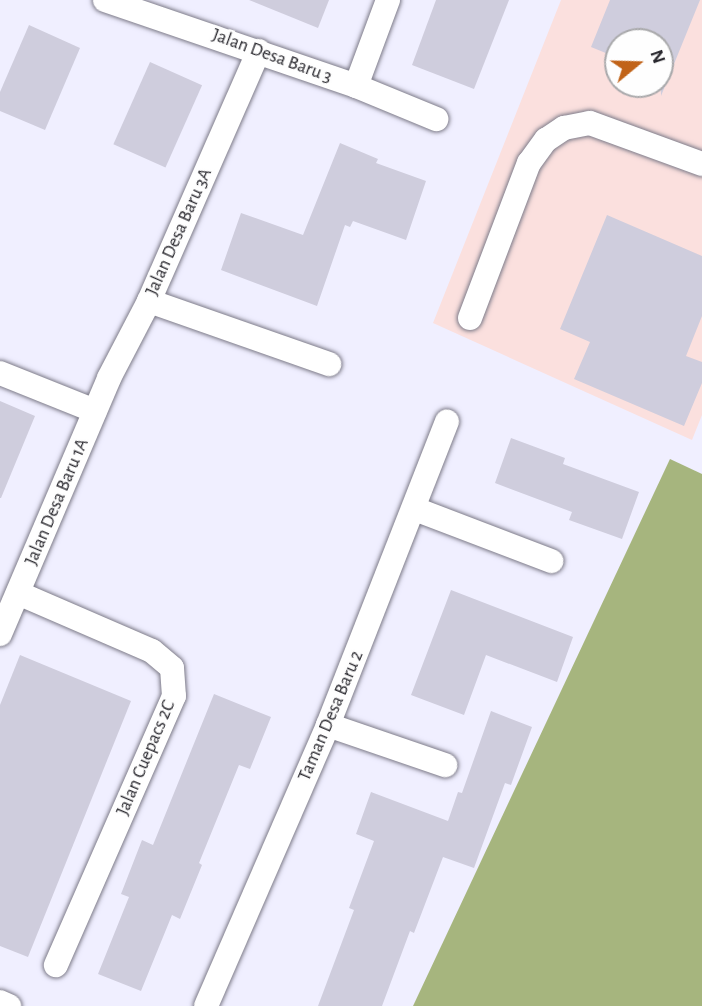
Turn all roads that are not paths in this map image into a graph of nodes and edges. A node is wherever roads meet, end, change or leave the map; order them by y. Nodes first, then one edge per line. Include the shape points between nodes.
1 (105, 0) edge
2 (388, 0) edge
3 (133, 3) edge
4 (259, 51) junction
5 (355, 86) junction
6 (436, 119) dead end
7 (702, 164) edge
8 (149, 301) junction
9 (470, 318) dead end
10 (330, 364) dead end
11 (0, 373) edge
12 (95, 411) junction
13 (447, 422) dead end
14 (415, 509) junction
15 (551, 561) dead end
16 (18, 593) junction
17 (0, 634) edge
18 (328, 725) junction
19 (445, 765) dead end
20 (56, 965) dead end
21 (0, 1002) edge
22 (9, 1006) edge
23 (206, 1006) edge

1 - 3 street, Jalan Desa Baru 3
2 - 5 street
3 - 4 street, Jalan Desa Baru 3
4 - 5 street, Jalan Desa Baru 3
4 - 8 street, Jalan Desa Baru 3A
5 - 6 street, Jalan Desa Baru 3
7 - 9 street via 590,123 564,128 546,140 530,163
8 - 10 street
8 - 12 street, Jalan Desa Baru 3A
11 - 12 street
12 - 16 street, Jalan Desa Baru 1A
13 - 14 street, Taman Desa Baru 2
14 - 15 street
14 - 18 street, Taman Desa Baru 2
16 - 17 street, Jalan Desa Baru 1A
16 - 20 street, Jalan Cuepacs 2C via 152,651 172,668 174,696
18 - 19 street
18 - 23 street, Taman Desa Baru 2
21 - 22 street

